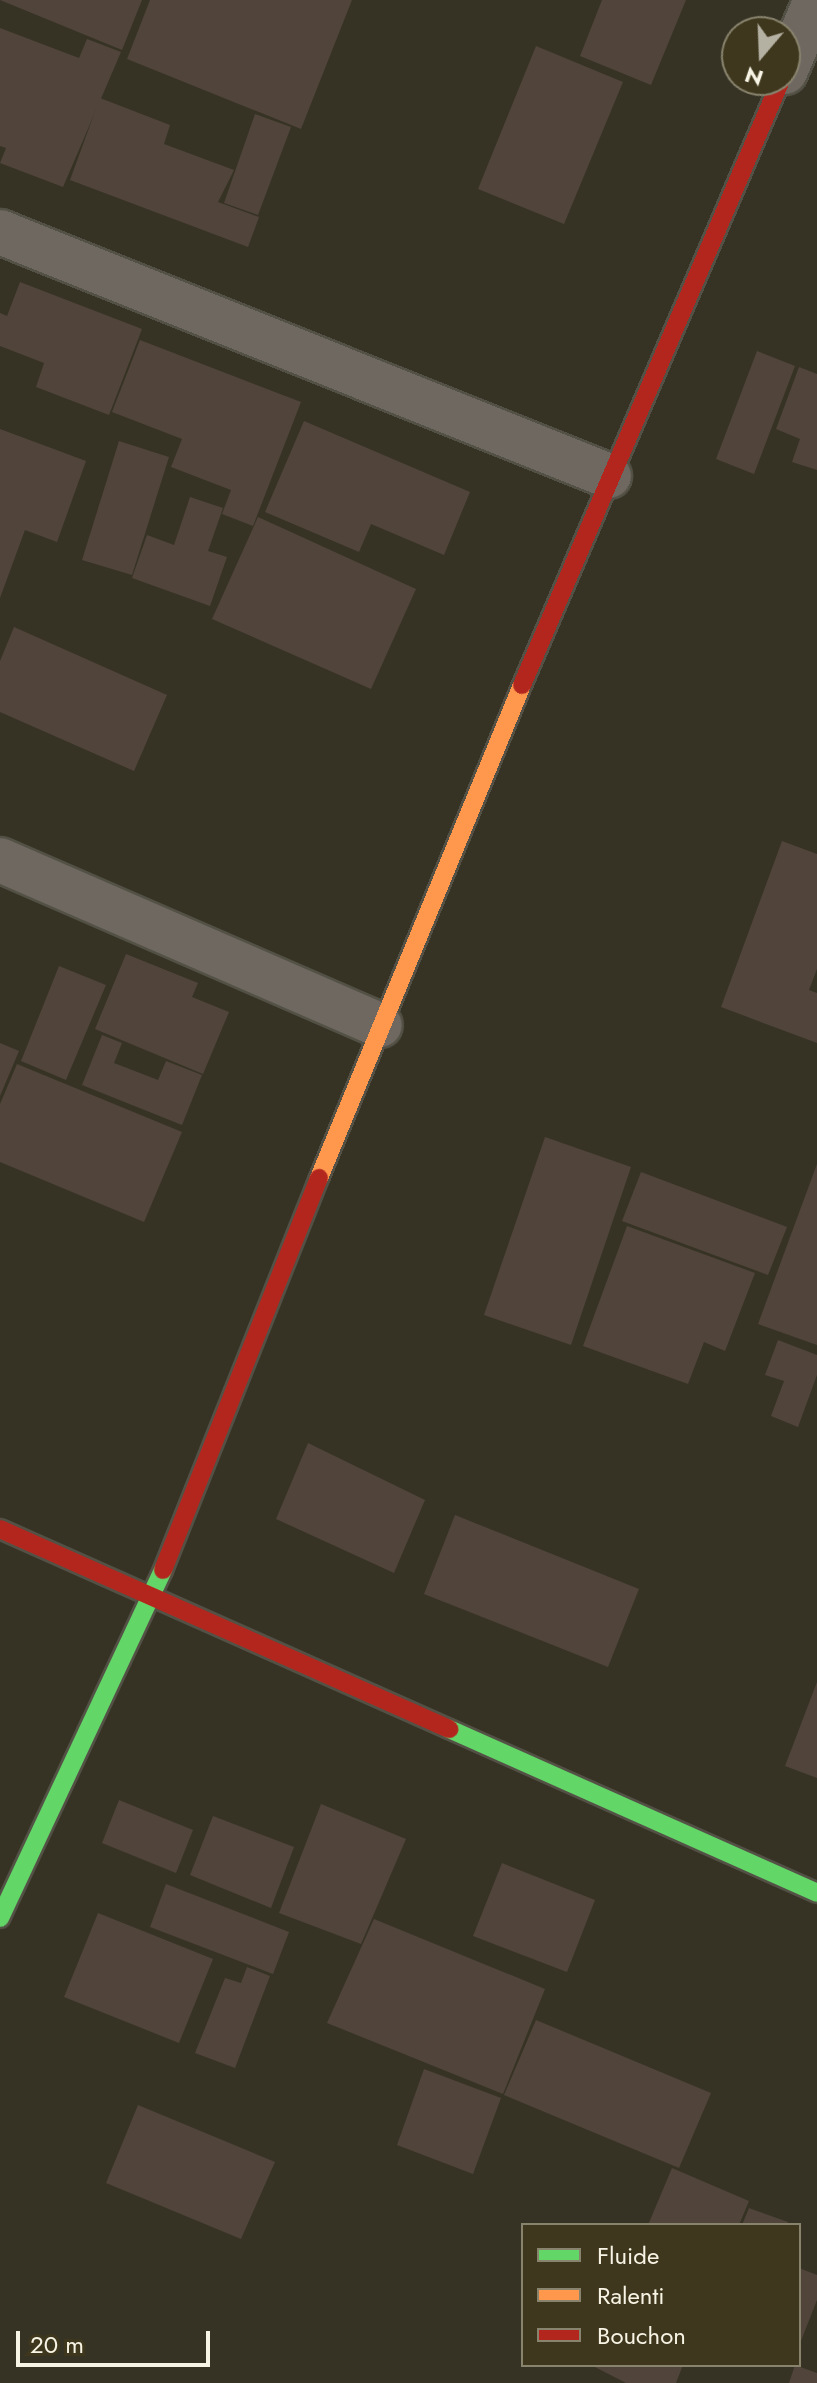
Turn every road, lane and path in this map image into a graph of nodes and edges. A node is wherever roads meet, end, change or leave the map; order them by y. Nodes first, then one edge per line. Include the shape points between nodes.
1 (816, 0) edge
2 (801, 35) edge
3 (774, 96) edge
4 (0, 232) edge
5 (609, 476) junction
6 (0, 860) edge
7 (380, 1025) junction
8 (0, 1529) edge
9 (153, 1596) junction
10 (817, 1893) edge
11 (0, 1918) edge

1 - 2 street
3 - 5 street
4 - 5 street
5 - 7 street
6 - 7 street
7 - 9 street
8 - 9 street
9 - 10 street
9 - 11 street

